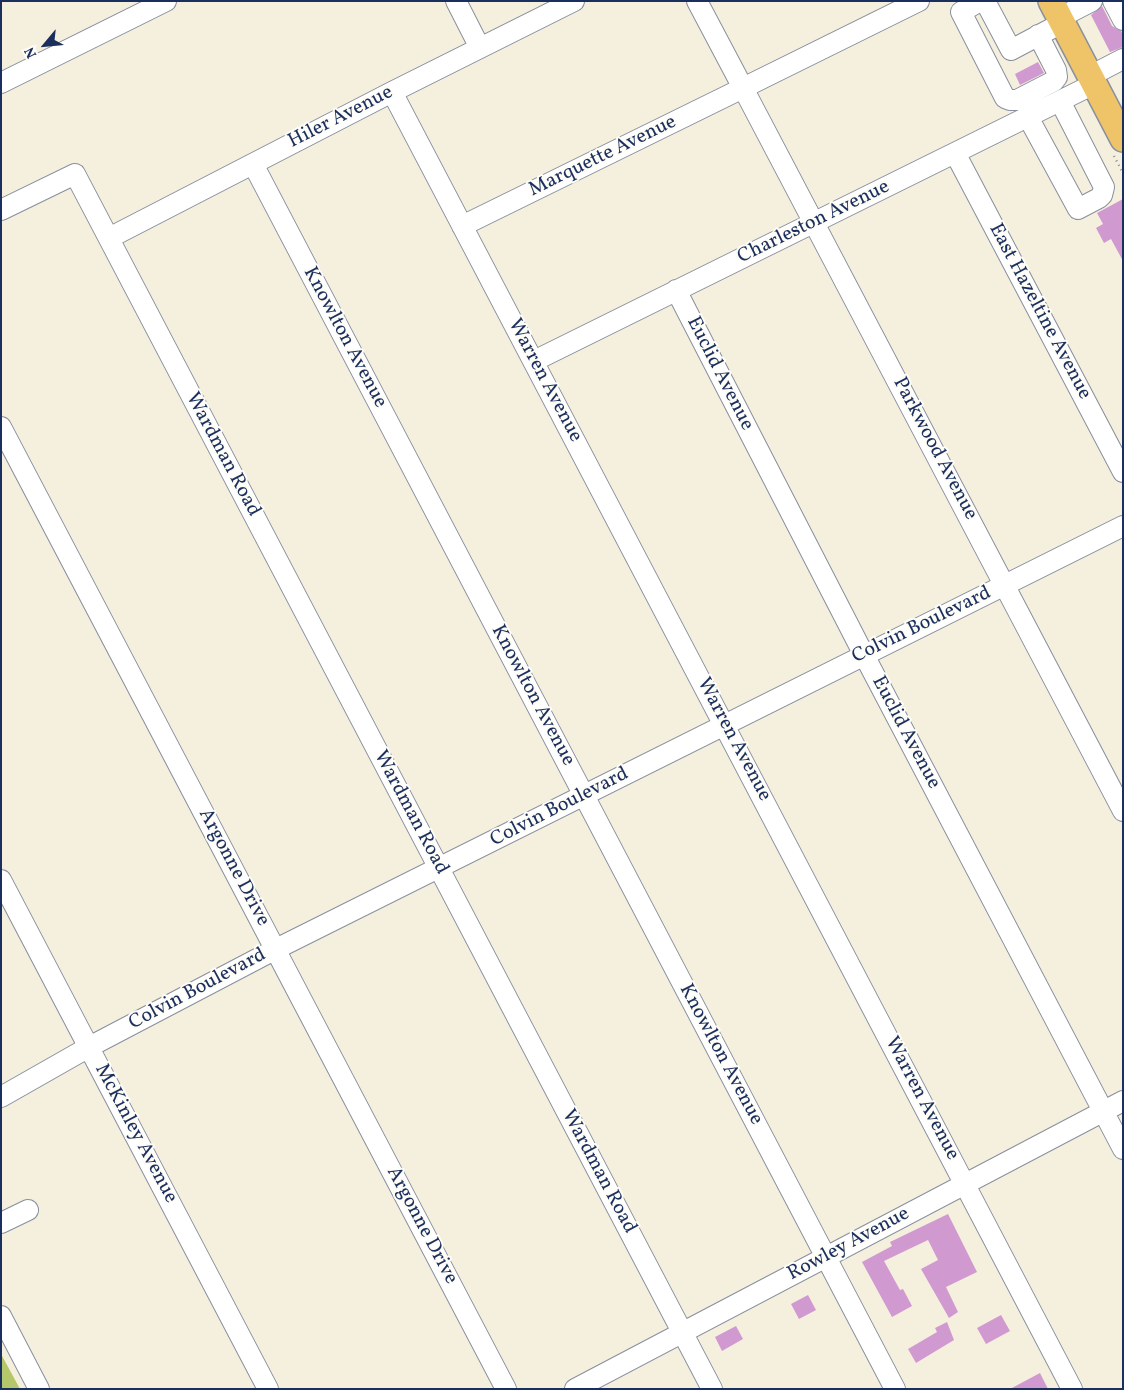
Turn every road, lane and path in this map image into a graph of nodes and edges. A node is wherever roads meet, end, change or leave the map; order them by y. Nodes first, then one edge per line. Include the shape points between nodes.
1 (166, 1) edge
2 (574, 1) edge
3 (697, 1) edge
4 (919, 1) edge
5 (980, 1) edge
6 (985, 1) edge
7 (1092, 1) edge
8 (1113, 1) edge
9 (456, 2) edge
10 (1057, 14) edge
11 (1123, 20) edge
12 (1038, 36) junction
13 (480, 48) junction
14 (1123, 59) edge
15 (1092, 80) junction
16 (1, 83) edge
17 (744, 88) junction
18 (392, 92) junction
19 (1060, 101) junction
20 (1028, 117) junction
21 (1122, 137) edge
22 (955, 153) junction
23 (253, 164) junction
24 (1, 210) edge
25 (815, 222) junction
26 (462, 226) junction
27 (109, 238) junction
28 (676, 290) junction
29 (534, 361) junction
30 (1, 427) edge
31 (1123, 472) edge
32 (1123, 526) edge
33 (1005, 585) junction
34 (864, 655) junction
35 (725, 725) junction
36 (584, 796) junction
37 (1123, 812) edge
38 (439, 868) junction
39 (1, 880) edge
40 (276, 949) junction
41 (89, 1047) junction
42 (1, 1097) edge
43 (1123, 1101) edge
44 (1103, 1111) junction
45 (1123, 1149) edge
46 (965, 1184) junction
47 (28, 1210) dead end
48 (1, 1223) edge
49 (826, 1257) junction
50 (1, 1316) edge
51 (682, 1333) junction
52 (39, 1389) edge
53 (268, 1389) edge
54 (506, 1389) edge
55 (575, 1389) edge
56 (712, 1389) edge
57 (895, 1389) edge
58 (1072, 1389) edge

1 - 16 street
2 - 13 street, Hiler Avenue
3 - 17 street, Parkwood Avenue
4 - 17 street, Marquette Avenue
5 - 12 street via 961,12 1005,98 1017,100 1057,77
6 - 12 street via 1011,50
7 - 10 street
8 - 11 street
9 - 13 street
10 - 12 street
10 - 15 main road
13 - 18 street, Hiler Avenue
14 - 15 street, Charleston Avenue
15 - 19 street, Charleston Avenue
15 - 21 main road
17 - 25 street, Parkwood Avenue
17 - 26 street, Marquette Avenue
18 - 23 street, Hiler Avenue
18 - 26 street, Warren Avenue
19 - 20 street, Charleston Avenue
19 - 20 street via 1104,187 1099,198 1078,209
20 - 22 street, Charleston Avenue
22 - 25 street, Charleston Avenue
22 - 31 street, East Hazeltine Avenue
23 - 27 street, Hiler Avenue
23 - 36 street, Knowlton Avenue
24 - 27 street, Wardman Road via 75,174
25 - 28 street, Charleston Avenue
25 - 33 street, Parkwood Avenue
26 - 29 street, Warren Avenue
27 - 38 street, Wardman Road
28 - 29 street, Charleston Avenue
28 - 34 street, Euclid Avenue
29 - 35 street, Warren Avenue
30 - 40 street, Argonne Drive
32 - 33 street, Colvin Boulevard
33 - 34 street, Colvin Boulevard
33 - 37 street, Parkwood Avenue
34 - 35 street, Colvin Boulevard
34 - 44 street, Euclid Avenue
35 - 36 street, Colvin Boulevard
35 - 46 street, Warren Avenue
36 - 38 street, Colvin Boulevard
36 - 49 street, Knowlton Avenue
38 - 40 street, Colvin Boulevard
38 - 51 street, Wardman Road
39 - 41 street, McKinley Avenue
40 - 41 street, Colvin Boulevard
40 - 54 street, Argonne Drive
41 - 42 street, Colvin Boulevard
41 - 53 street, McKinley Avenue
43 - 44 street, Rowley Avenue
44 - 45 street, Euclid Avenue
44 - 46 street, Rowley Avenue
46 - 49 street, Rowley Avenue
46 - 58 street, Warren Avenue
47 - 48 street
49 - 51 street, Rowley Avenue
49 - 57 street, Knowlton Avenue
50 - 52 street
51 - 55 street, Rowley Avenue
51 - 56 street, Wardman Road

